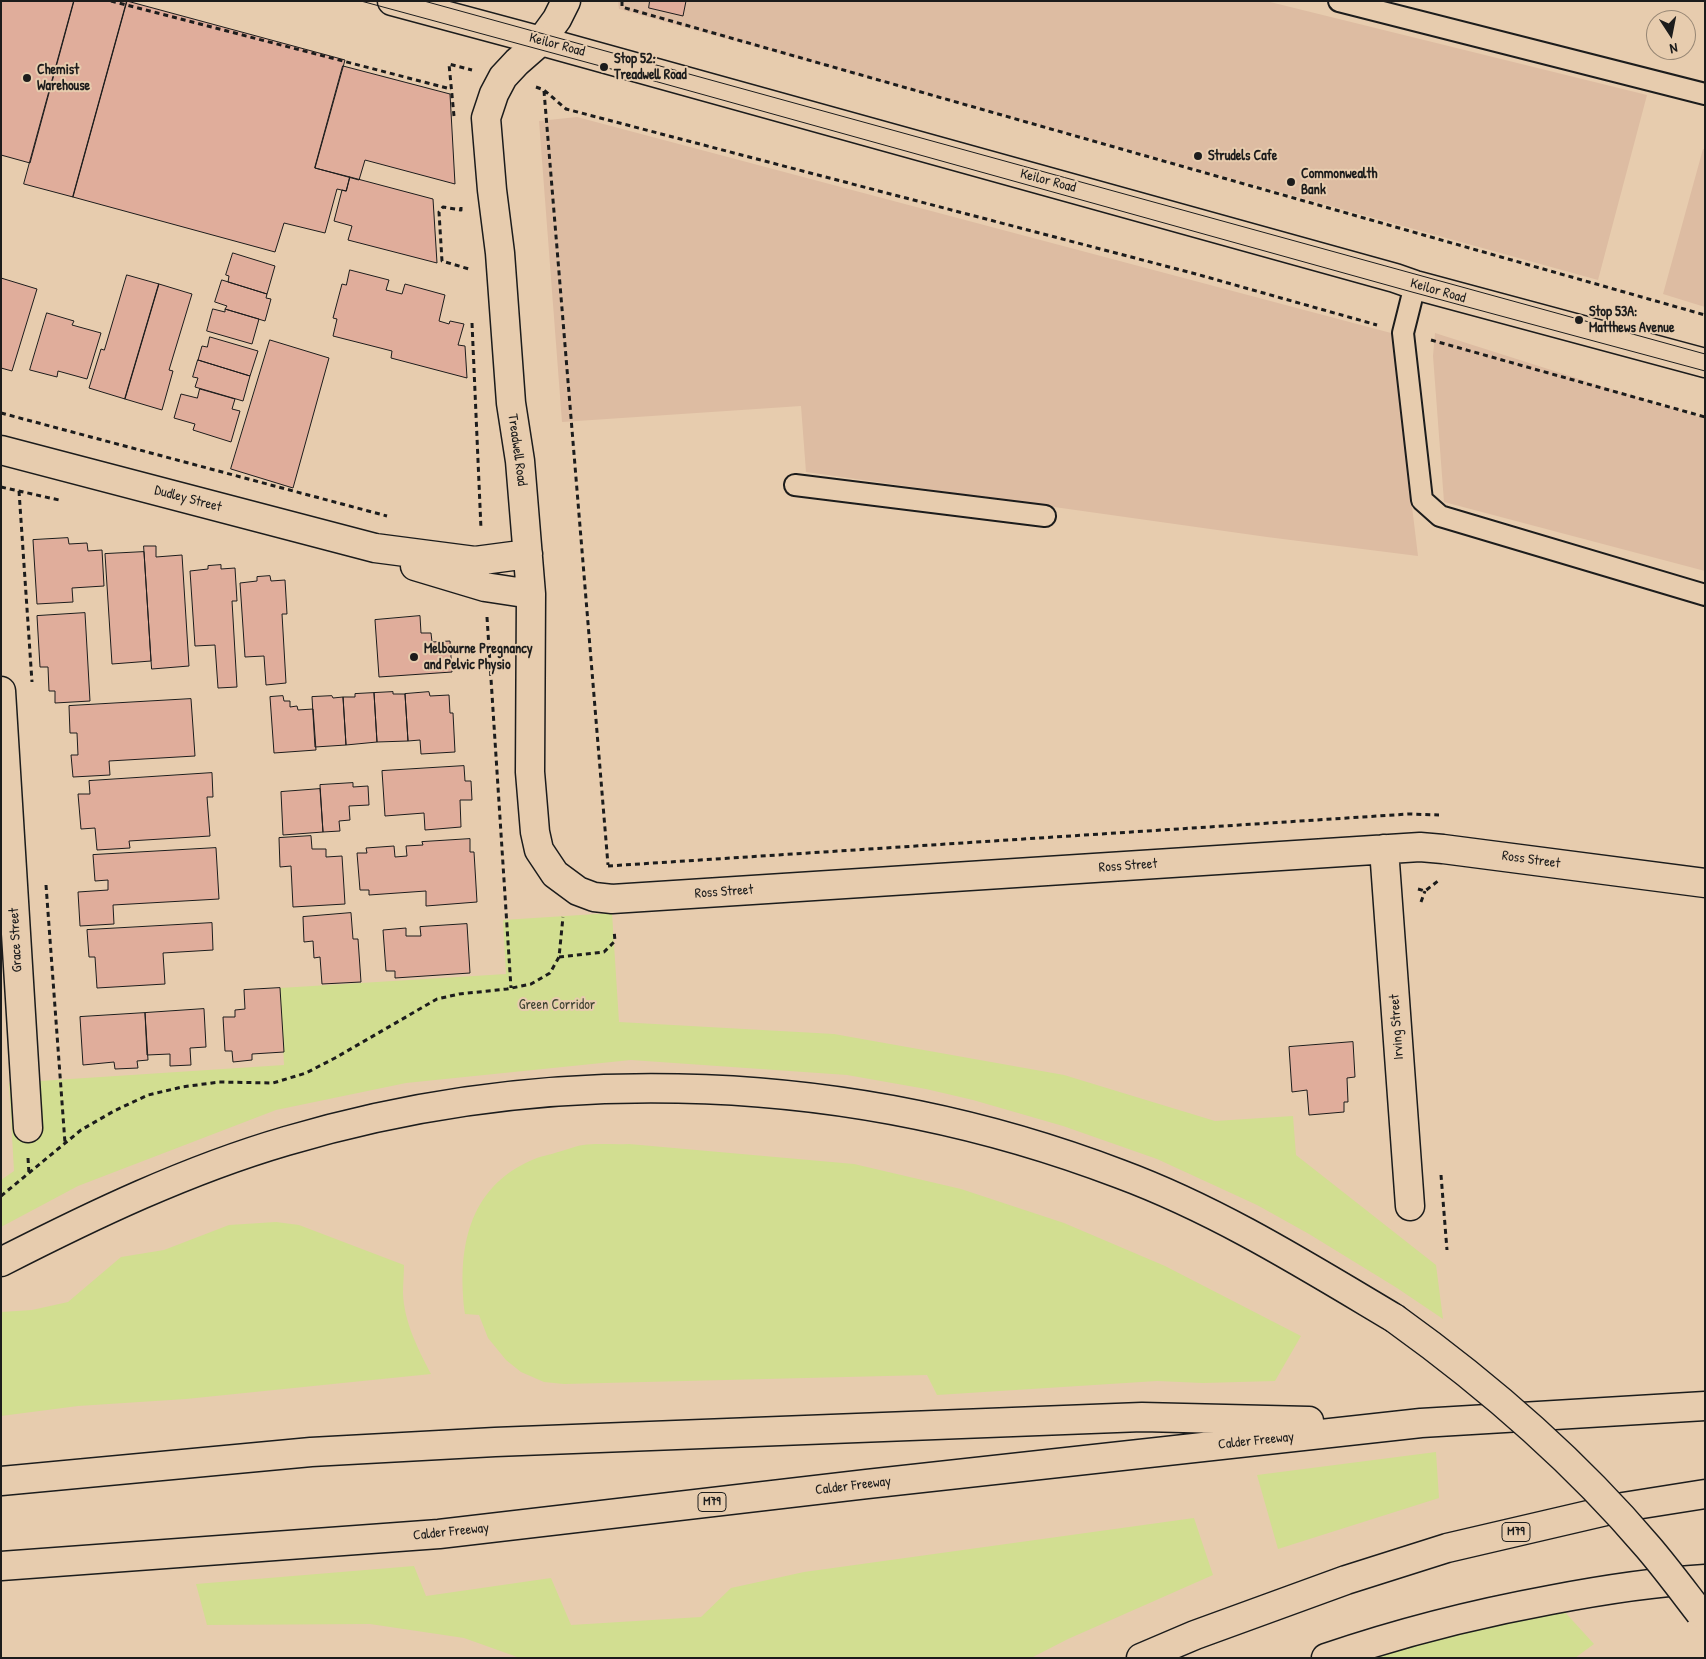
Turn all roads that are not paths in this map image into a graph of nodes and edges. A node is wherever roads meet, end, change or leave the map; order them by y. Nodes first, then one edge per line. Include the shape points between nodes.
1 (392, 1) edge
2 (566, 1) edge
3 (1339, 1) edge
4 (541, 41) junction
5 (1705, 94) edge
6 (1415, 285) junction
7 (1705, 363) edge
8 (1, 450) edge
9 (795, 485) dead end
10 (1045, 516) dead end
11 (375, 548) junction
12 (528, 554) junction
13 (531, 594) junction
14 (1705, 594) edge
15 (1, 691) edge
16 (1384, 849) junction
17 (556, 874) joint
18 (1705, 883) edge
19 (28, 1128) dead end
20 (1410, 1206) dead end
21 (1, 1262) edge
22 (1705, 1406) edge
23 (1421, 1423) junction
24 (1, 1481) edge
25 (1705, 1494) edge
26 (1, 1566) edge
27 (1705, 1579) edge
28 (1702, 1616) edge
29 (1141, 1658) edge
30 (1326, 1658) edge

1 - 4 main road, Keilor Road
2 - 4 main road, Treadwell Road
3 - 5 lane
4 - 6 main road, Keilor Road
4 - 12 main road, Treadwell Road via 503,77 486,118
6 - 7 main road, Keilor Road
6 - 14 lane via 1403,333 1422,500 1440,516
8 - 11 main road, Dudley Street
9 - 10 lane
11 - 12 main road, Dudley Street via 475,561
11 - 13 main road, Dudley Street via 401,561 485,587
12 - 13 main road, Treadwell Road
13 - 17 main road, Treadwell Road via 530,772 535,832 539,850
15 - 19 main road, Grace Street
16 - 17 main road, Ross Street via 612,899 594,897 578,890
16 - 18 main road, Ross Street via 1442,848
16 - 20 main road, Irving Street
21 - 28 main road, bridge via 171,1181 231,1158 347,1124 471,1101 597,1089 716,1089 830,1099 945,1121 1013,1138 1120,1174 1216,1216 1394,1318 1466,1372 1547,1442 1648,1546
22 - 23 main road, Calder Freeway / M79
23 - 24 main road via 1142,1417 495,1442 311,1452
23 - 26 main road, Calder Freeway / M79 via 439,1534
25 - 29 main road, M79 via 1623,1507 1447,1548 1195,1634
27 - 30 main road via 1660,1581 1494,1610

